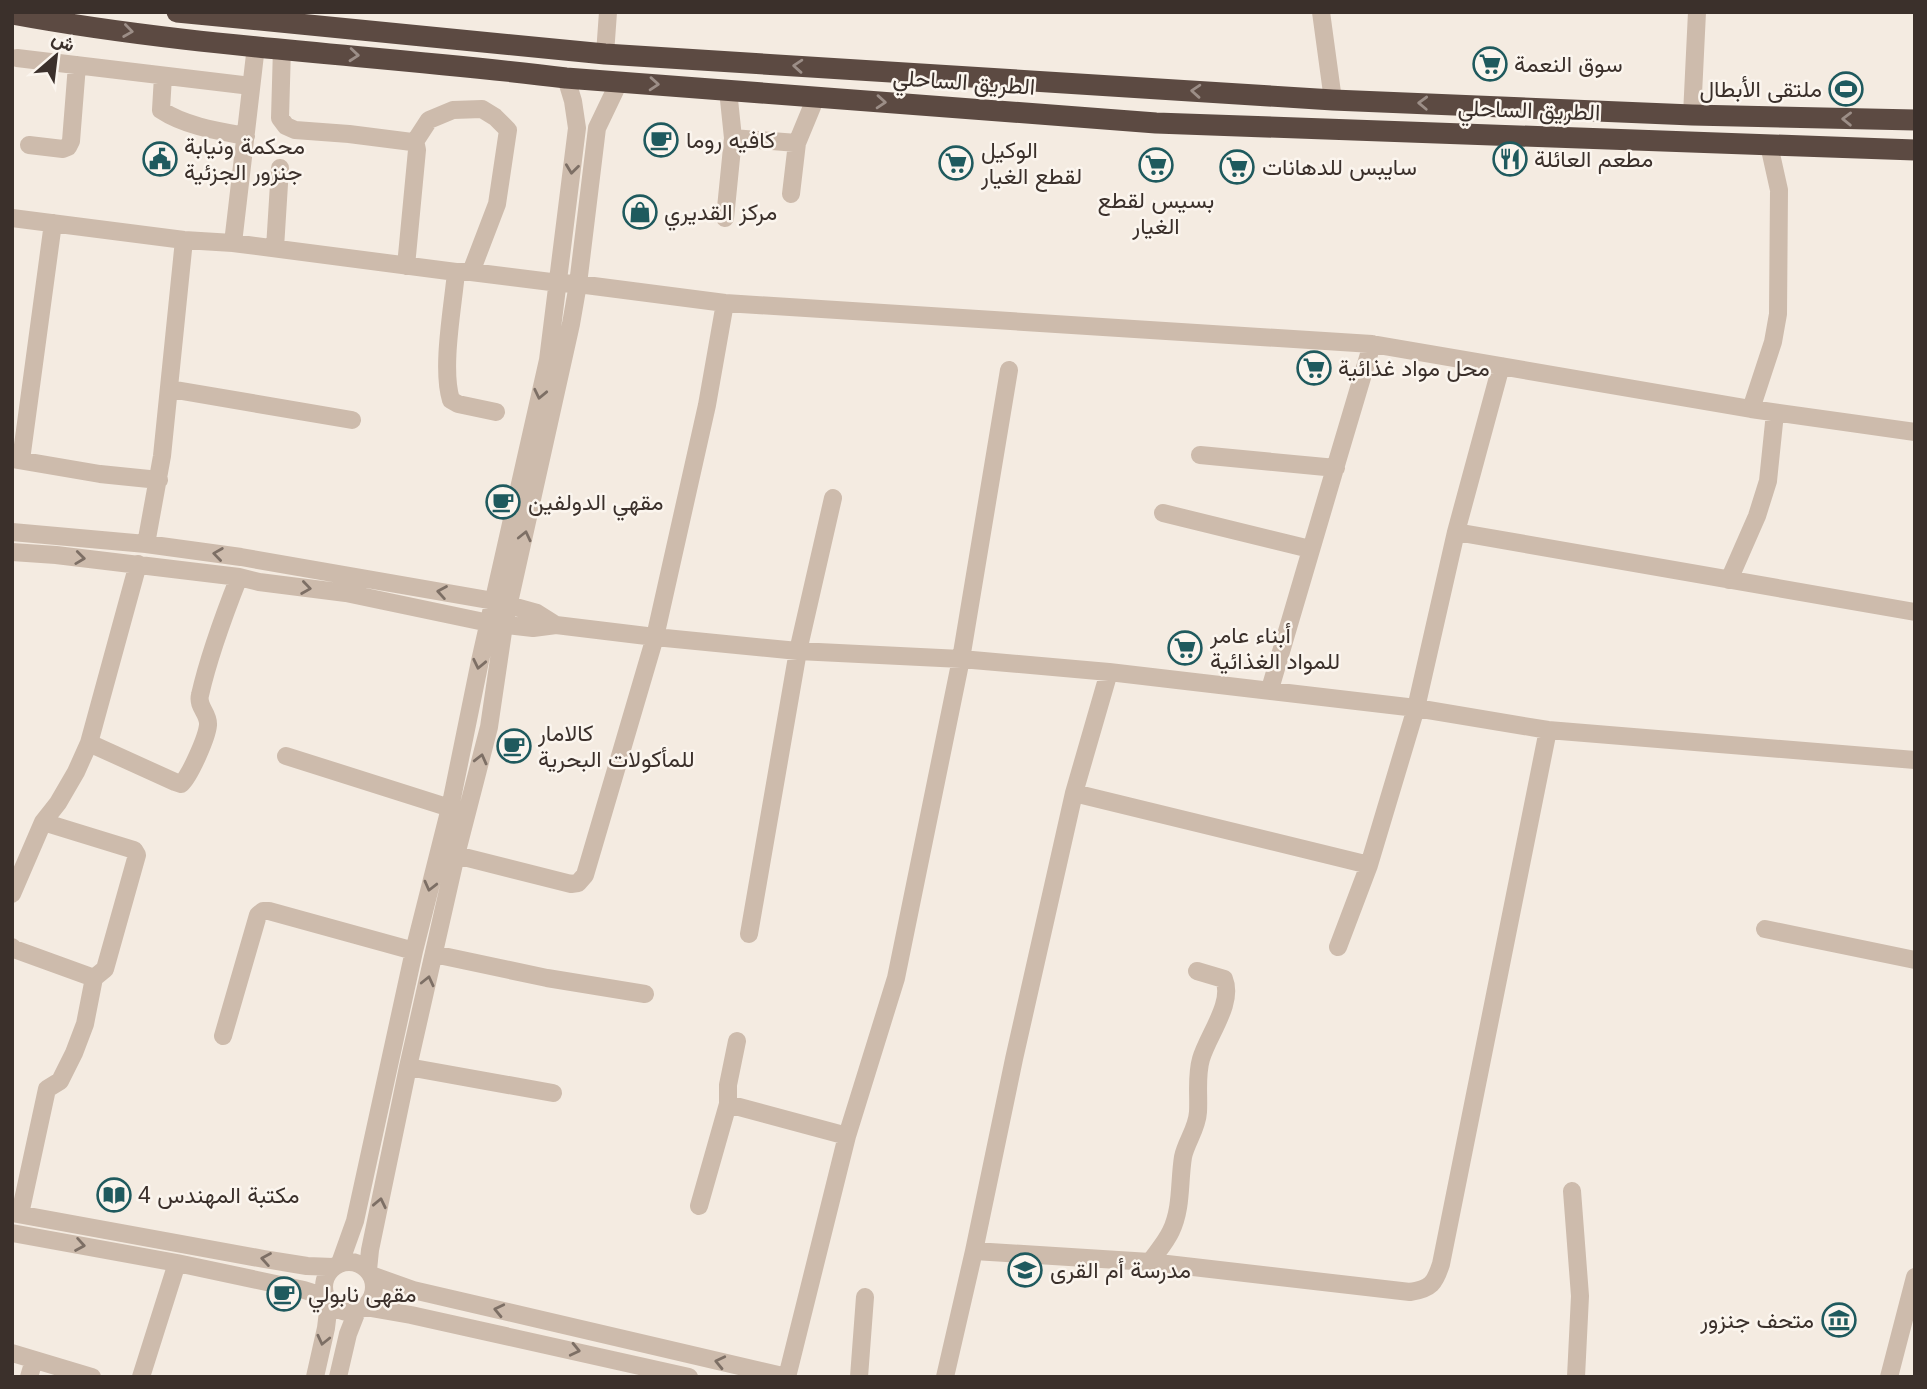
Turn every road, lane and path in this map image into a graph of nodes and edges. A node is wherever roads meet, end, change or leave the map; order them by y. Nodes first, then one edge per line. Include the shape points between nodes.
1 (177, 12) edge
2 (608, 12) edge
3 (1321, 12) edge
4 (1697, 12) edge
5 (12, 14) edge
6 (256, 46) junction
7 (282, 48) junction
8 (605, 54) junction
9 (18, 58) dead end
10 (77, 65) junction
11 (163, 76) junction
12 (566, 78) junction
13 (619, 82) junction
14 (251, 86) junction
15 (728, 90) junction
16 (816, 97) junction
17 (1333, 100) junction
18 (1692, 115) junction
19 (1915, 120) edge
20 (577, 128) junction
21 (597, 128) junction
22 (246, 135) junction
23 (733, 138) junction
24 (797, 142) junction
25 (414, 143) junction
26 (29, 145) dead end
27 (1769, 145) junction
28 (1915, 150) edge
29 (281, 169) dead end
30 (792, 194) dead end
31 (12, 218) edge
32 (725, 218) dead end
33 (53, 223) junction
34 (184, 240) junction
35 (233, 243) junction
36 (275, 248) junction
37 (406, 266) junction
38 (463, 272) junction
39 (559, 283) junction
40 (578, 284) junction
41 (725, 303) junction
42 (1372, 344) junction
43 (1501, 366) junction
44 (1009, 370) dead end
45 (170, 389) junction
46 (1751, 409) junction
47 (496, 412) dead end
48 (1775, 412) junction
49 (352, 420) dead end
50 (1915, 432) edge
51 (1200, 454) dead end
52 (17, 460) edge
53 (1336, 468) junction
54 (159, 481) junction
55 (833, 498) dead end
56 (1163, 513) dead end
57 (12, 532) edge
58 (1456, 532) junction
59 (146, 544) junction
60 (1310, 549) junction
61 (12, 552) edge
62 (138, 565) junction
63 (239, 577) junction
64 (1729, 580) junction
65 (502, 603) junction
66 (1915, 612) edge
67 (496, 624) junction
68 (556, 625) junction
69 (655, 637) junction
70 (798, 651) junction
71 (961, 659) junction
72 (1109, 672) junction
73 (1270, 689) junction
74 (1416, 708) junction
75 (1548, 730) junction
76 (89, 743) junction
77 (286, 756) dead end
78 (1915, 760) edge
79 (1073, 793) junction
80 (450, 808) junction
81 (43, 822) junction
82 (456, 855) junction
83 (1369, 865) junction
84 (12, 894) edge
85 (1765, 929) dead end
86 (749, 934) dead end
87 (12, 947) edge
88 (1338, 947) dead end
89 (414, 951) junction
90 (434, 954) junction
91 (1915, 960) edge
92 (1197, 971) dead end
93 (94, 978) junction
94 (645, 995) dead end
95 (223, 1036) dead end
96 (737, 1041) dead end
97 (408, 1067) junction
98 (554, 1093) dead end
99 (728, 1104) junction
100 (847, 1136) junction
101 (1572, 1191) dead end
102 (699, 1206) dead end
103 (16, 1213) edge
104 (12, 1233) edge
105 (974, 1251) junction
106 (1150, 1262) junction
107 (177, 1263) junction
108 (337, 1265) junction
109 (369, 1272) junction
110 (1915, 1277) edge
111 (866, 1297) dead end
112 (328, 1300) junction
113 (361, 1309) junction
114 (12, 1353) edge
115 (32, 1368) edge
116 (92, 1377) edge
117 (141, 1377) edge
118 (315, 1377) edge
119 (338, 1377) edge
120 (689, 1377) edge
121 (787, 1377) edge
122 (859, 1377) edge
123 (945, 1377) edge
124 (1576, 1377) edge
125 (1888, 1377) edge

1 - 8 highway, الطريق الساحلي
2 - 8 street
3 - 17 street
4 - 18 street
5 -> 6 highway, الطريق الساحلي
6 - 7 highway, الطريق الساحلي
6 - 14 street
7 -> 12 highway, الطريق الساحلي
7 - 25 street via 280,118 286,126
17 -> 8 highway, الطريق الساحلي
9 - 10 street
10 - 11 street
10 - 26 street via 68,146
11 - 14 street
11 - 22 street via 161,110 200,126
12 - 13 highway, الطريق الساحلي
12 - 20 street
13 -> 15 highway, الطريق الساحلي
13 - 21 street
14 - 22 street
15 - 16 highway, الطريق الساحلي
15 - 23 street
16 - 24 street
16 -> 27 highway, الطريق الساحلي via 1156,123
18 -> 17 highway, الطريق الساحلي
19 -> 18 highway, الطريق الساحلي
20 - 21 street
20 -> 39 street
21 - 40 street
22 - 35 street
23 - 24 street
23 - 32 street
24 - 30 street
25 - 37 street
25 - 38 street via 429,120 453,110 482,109 508,130 497,204
27 - 28 highway, الطريق الساحلي
27 - 46 street via 1779,190 1778,314
29 - 36 street
31 - 33 street
33 - 34 street
33 - 52 street
34 - 35 street
34 - 45 street
35 - 36 street
36 - 37 street
37 - 38 street
38 - 39 street
38 - 47 street via 447,362 448,391 458,404
39 - 40 street
39 -> 65 street
40 - 41 street
65 -> 40 street via 560,376
41 - 42 street
41 - 69 street
42 - 43 street
42 - 53 street
43 - 46 street
43 - 58 street
44 - 71 street
45 - 49 street
45 - 54 street
46 - 48 street
48 - 50 street
48 - 64 street via 1768,481
51 - 53 street
52 - 54 street
53 - 60 street
54 - 59 street
55 - 70 street
56 - 60 street
57 - 59 street
58 - 64 street
58 - 74 street
65 -> 59 street
60 - 73 street
61 -> 62 street
62 - 63 street
62 - 76 street
63 -> 67 street via 346,593
63 - 76 street via 200,693 199,705 208,724 186,779 181,784 175,782
64 - 66 street
65 - 67 street
65 - 68 street via 537,613
67 - 68 street
67 -> 80 street
82 -> 67 street via 489,727
68 - 69 street
69 - 70 street
69 - 82 street via 585,875 578,883
70 - 71 street
70 - 86 street
71 - 72 street
71 - 100 street via 896,978
72 - 73 street
72 - 79 street
73 - 74 street
74 - 75 street
74 - 83 street
75 - 78 street
75 - 106 street via 1434,1282 1424,1290 1410,1292
76 - 81 street
77 - 80 street
79 - 83 street
79 - 105 street
80 -> 89 street
81 - 84 street
81 - 93 street via 134,850 137,855 105,969
82 - 90 street
83 - 88 street
85 - 91 street
87 - 93 street
89 - 95 street via 263,911 258,915
89 - 108 street via 355,1220
90 - 94 street
97 -> 90 street
92 - 106 street via 1224,979 1228,988 1201,1059 1198,1114 1183,1155 1174,1224
93 - 103 street via 74,1053 60,1081 47,1089
96 - 99 street
97 - 98 street
109 -> 97 street
99 - 100 street
99 - 102 street
100 - 121 street
101 - 124 street via 1580,1296
108 -> 103 street via 307,1266
104 -> 107 street
105 - 106 street
105 - 123 street
107 - 112 street via 304,1290
107 - 117 street
108 - 109 street via 355,1262
108 - 112 street via 325,1279
109 - 113 street via 374,1290
121 -> 109 street via 413,1290
110 - 125 street
111 - 122 street
112 - 113 street via 344,1312
112 -> 118 street
113 - 119 street via 348,1334
113 -> 120 street via 411,1314
114 - 115 street
115 - 116 street

